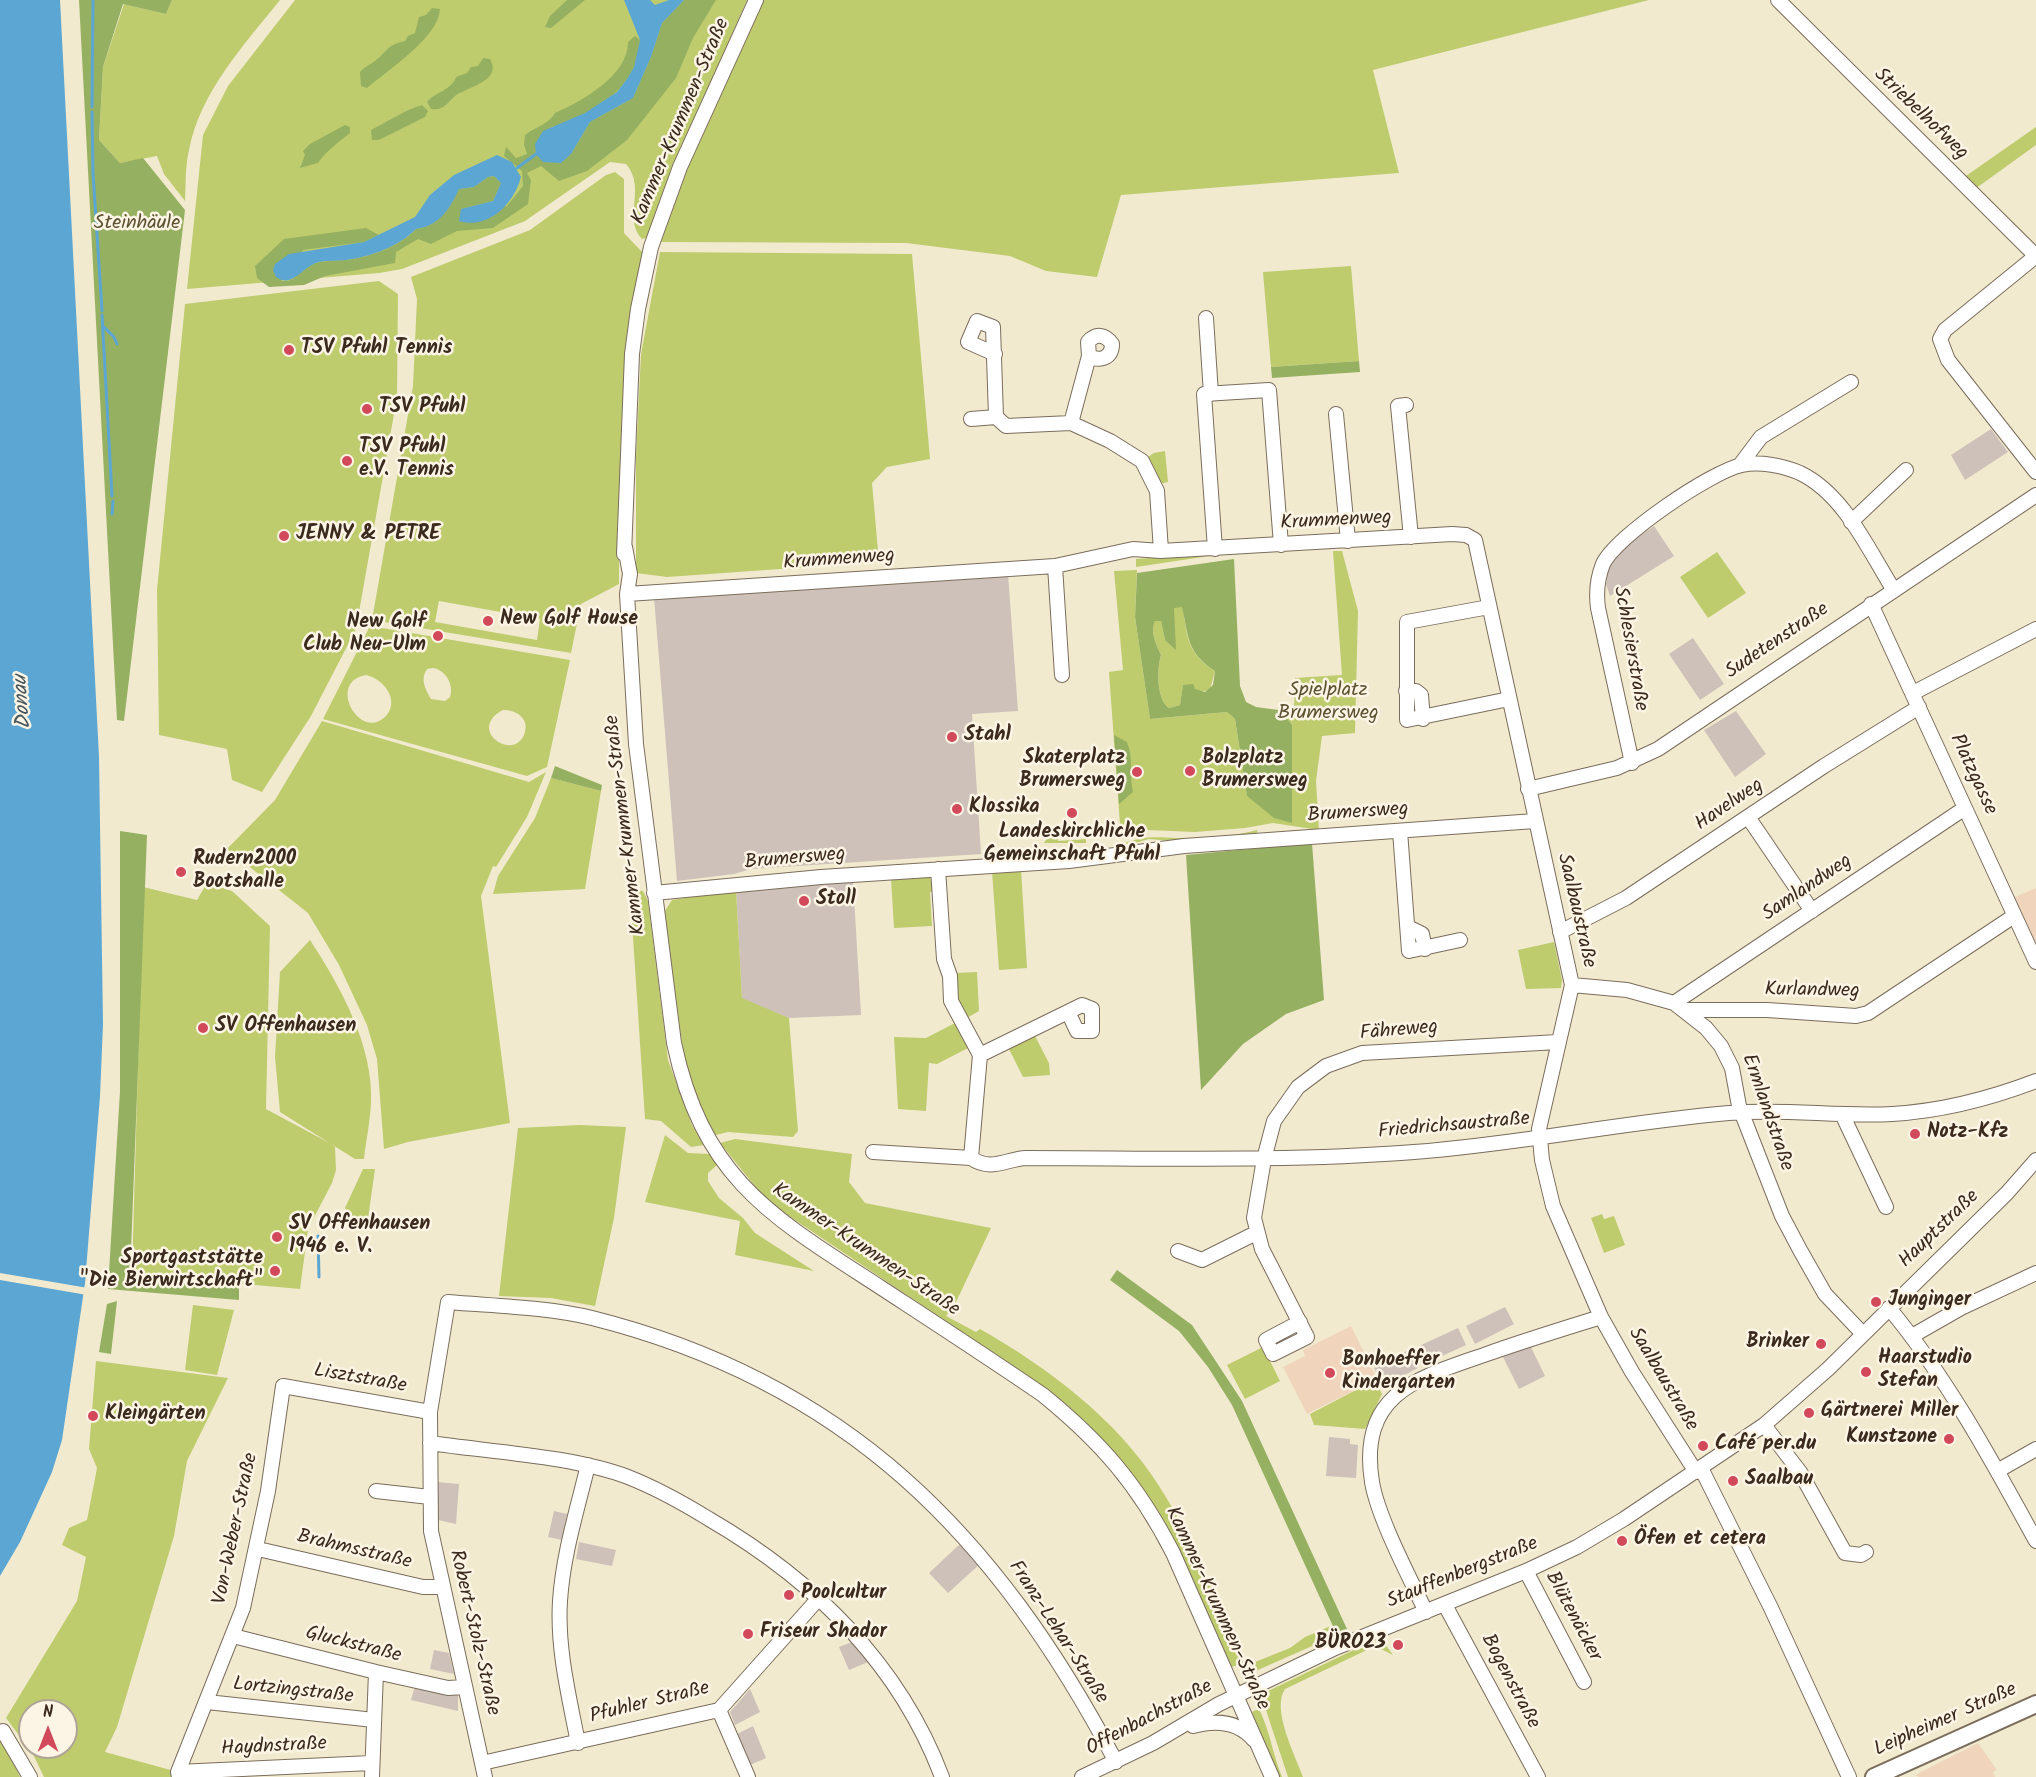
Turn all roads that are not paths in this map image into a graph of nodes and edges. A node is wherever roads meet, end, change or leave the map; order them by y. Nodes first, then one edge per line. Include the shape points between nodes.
1 (756, 0) edge
2 (1778, 0) edge
3 (2036, 256) edge
4 (1206, 318) dead end
5 (995, 354) dead end
6 (1089, 356) dead end
7 (1851, 382) dead end
8 (1211, 394) junction
9 (1406, 405) dead end
10 (1336, 414) dead end
11 (996, 417) junction
12 (971, 419) dead end
13 (1071, 423) junction
14 (1756, 448) junction
15 (1768, 464) junction
16 (1740, 465) junction
17 (1906, 470) dead end
18 (2036, 471) edge
19 (2036, 495) edge
20 (1851, 522) junction
21 (1411, 537) junction
22 (1475, 540) joint
23 (1347, 541) junction
24 (1281, 545) junction
25 (1215, 549) junction
26 (1161, 551) junction
27 (1054, 566) junction
28 (1893, 589) junction
29 (627, 594) junction
30 (1871, 604) junction
31 (1489, 607) junction
32 (2036, 629) edge
33 (1062, 675) dead end
34 (1913, 693) junction
35 (1509, 699) junction
36 (1919, 708) junction
37 (1632, 763) junction
38 (1528, 789) junction
39 (1965, 808) junction
40 (1748, 817) junction
41 (1535, 822) junction
42 (1400, 831) junction
43 (938, 869) junction
44 (654, 893) junction
45 (1812, 911) junction
46 (2014, 916) junction
47 (1560, 932) junction
48 (1460, 940) dead end
49 (2036, 962) edge
50 (1572, 985) junction
51 (1680, 1006) junction
52 (1068, 1012) dead end
53 (1558, 1042) junction
54 (980, 1054) junction
55 (2036, 1081) edge
56 (1742, 1112) junction
57 (1842, 1114) junction
58 (1539, 1139) junction
59 (873, 1152) dead end
60 (971, 1158) junction
61 (1264, 1159) junction
62 (2036, 1160) edge
63 (1886, 1207) dead end
64 (1256, 1233) junction
65 (1178, 1251) dead end
66 (2036, 1274) edge
67 (448, 1302) joint
68 (1889, 1308) junction
69 (1601, 1317) junction
70 (1300, 1322) dead end
71 (1863, 1334) junction
72 (1912, 1336) junction
73 (283, 1386) joint
74 (430, 1412) junction
75 (1764, 1425) junction
76 (430, 1443) junction
77 (2036, 1449) edge
78 (588, 1465) junction
79 (1698, 1470) junction
80 (1999, 1470) junction
81 (376, 1491) dead end
82 (430, 1497) junction
83 (2036, 1541) edge
84 (258, 1549) junction
85 (1866, 1552) dead end
86 (1526, 1571) junction
87 (442, 1587) junction
88 (819, 1598) junction
89 (1445, 1605) junction
90 (1426, 1612) junction
91 (233, 1636) junction
92 (376, 1672) junction
93 (1584, 1682) dead end
94 (465, 1687) junction
95 (1236, 1696) junction
96 (207, 1702) junction
97 (2036, 1704) edge
98 (719, 1710) junction
99 (374, 1720) junction
100 (1177, 1730) junction
101 (3, 1731) dead end
102 (578, 1743) junction
103 (1258, 1744) junction
104 (1116, 1762) junction
105 (371, 1763) junction
106 (482, 1763) junction
107 (178, 1775) edge
108 (30, 1777) edge
109 (372, 1777) edge
110 (485, 1777) edge
111 (748, 1777) edge
112 (942, 1777) edge
113 (1082, 1777) edge
114 (1272, 1777) edge
115 (1538, 1777) edge
116 (1849, 1777) edge
117 (1874, 1777) edge

1 - 29 street, Kammer-Krummen-Straße via 680,168 651,247 632,354 621,574
2 - 3 street, Striebelhofweg
3 - 18 street via 1940,339 1948,360
4 - 8 street
5 - 11 street
6 - 13 street
7 - 14 street via 1761,437
8 - 24 street via 1269,390
8 - 25 street via 1204,394
9 - 21 street via 1398,406
10 - 23 street
11 - 12 street
11 - 13 street via 1006,426
13 - 26 street via 1142,461 1157,490
14 - 15 street via 1759,458
14 - 16 street
15 - 16 street, Schlesierstraße
15 - 20 street, Schlesierstraße via 1801,473 1825,489
16 - 37 street, Schlesierstraße via 1704,482 1638,527 1615,546 1597,582
17 - 20 street
19 - 28 street, Sudetenstraße
20 - 28 street, Schlesierstraße
21 - 22 street, Krummenweg via 1452,534
21 - 23 street, Krummenweg
22 - 31 street, Saalbaustraße
23 - 24 street, Krummenweg
24 - 25 street, Krummenweg
25 - 26 street, Krummenweg
26 - 27 street, Krummenweg
27 - 29 street, Krummenweg
27 - 33 street
28 - 30 street, Sudetenstraße
29 - 44 street, Kammer-Krummen-Straße via 636,744
30 - 34 street, Platzgasse
30 - 37 street, Sudetenstraße
31 - 35 street, Saalbaustraße
31 - 35 street via 1407,616 1407,720
32 - 34 street
34 - 36 street, Platzgasse
35 - 38 street, Saalbaustraße
36 - 39 street, Platzgasse
36 - 40 street, Havelweg
37 - 38 street, Sudetenstraße
38 - 41 street, Saalbaustraße
39 - 45 street, Samlandweg
39 - 46 street, Platzgasse
40 - 45 street
40 - 47 street, Havelweg via 1626,898
41 - 42 street, Brumersweg
41 - 47 street, Saalbaustraße
42 - 43 street, Brumersweg via 1184,846 1147,843 1119,854 1069,861
42 - 48 street via 1409,951
43 - 44 street, Brumersweg
43 - 54 street via 951,1000
44 - 95 street, Kammer-Krummen-Straße via 681,1073 695,1114 723,1162 769,1213 1043,1395 1118,1465 1163,1534
45 - 51 street, Samlandweg
46 - 49 street, Platzgasse
46 - 51 street, Kurlandweg via 1868,1013 1856,1016
47 - 50 street, Saalbaustraße
50 - 51 street, Ermlandstraße via 1627,990
50 - 53 street, Saalbaustraße
51 - 56 street, Ermlandstraße via 1707,1028 1727,1056
52 - 54 street
53 - 58 street, Saalbaustraße
53 - 61 street, Fähreweg via 1391,1050 1340,1059 1298,1087 1274,1121
54 - 60 street
55 - 57 street, Friedrichsaustraße via 1986,1100 1946,1108
56 - 57 street, Friedrichsaustraße
56 - 58 street, Friedrichsaustraße
56 - 71 street, Ermlandstraße via 1782,1216 1800,1250 1826,1294
57 - 63 street
58 - 61 street, Friedrichsaustraße via 1415,1152
58 - 69 street, Saalbaustraße via 1553,1206
59 - 60 street, Friedrichsaustraße
60 - 61 street, Friedrichsaustraße via 979,1164 1007,1164 1026,1158
61 - 64 street, Fähreweg via 1254,1218
62 - 68 street, Hauptstraße
64 - 65 street via 1202,1260
64 - 70 street
66 - 72 street via 1961,1308
67 - 74 street, Robert-Stolz-Straße
67 - 104 street, Franz-Lehar-Straße via 589,1317 647,1333 774,1386 826,1417 929,1499 975,1548 1017,1600 1053,1654
68 - 71 street, Hauptstraße
68 - 72 street
69 - 79 street, Saalbaustraße via 1632,1372
69 - 90 street via 1428,1374 1396,1395 1382,1415 1372,1435 1372,1484
71 - 75 street, Hauptstraße
72 - 80 street
73 - 74 street, Lisztstraße
73 - 84 street, Von-Weber-Straße
74 - 76 street, Robert-Stolz-Straße
75 - 79 street, Hauptstraße
75 - 85 street via 1800,1472 1845,1553
76 - 78 street
76 - 82 street, Robert-Stolz-Straße
77 - 80 street
78 - 88 street via 627,1476 674,1498 744,1540
78 - 102 street via 569,1542 560,1602 564,1668
79 - 86 street, Stauffenbergstraße via 1577,1547
79 - 116 street, Saalbaustraße via 1771,1608
80 - 83 street
81 - 82 street
82 - 87 street, Robert-Stolz-Straße via 431,1531
84 - 87 street, Brahmsstraße via 423,1587
84 - 91 street, Von-Weber-Straße
86 - 89 street, Stauffenbergstraße
86 - 93 street, Blütenäcker
87 - 94 street, Robert-Stolz-Straße
88 - 98 street, Pfuhler Straße
88 - 112 street via 846,1623 887,1674 915,1720
89 - 90 street, Stauffenbergstraße
89 - 115 street, Bogenstraße
90 - 95 street, Stauffenbergstraße via 1335,1648
91 - 92 street, Gluckstraße
91 - 96 street, Von-Weber-Straße
92 - 94 street, Gluckstraße via 448,1688
92 - 99 street
94 - 106 street, Robert-Stolz-Straße
95 - 100 street, Offenbachstraße
95 - 103 street, Kammer-Krummen-Straße
96 - 99 street, Lortzingstraße
96 - 107 street, Von-Weber-Straße
97 - 117 main road, Leipheimer Straße
98 - 102 street, Pfuhler Straße
98 - 111 street
99 - 105 street
100 - 103 street via 1218,1722 1242,1729
100 - 104 street, Offenbachstraße
101 - 108 street
102 - 106 street, Pfuhler Straße
103 - 114 street, Kammer-Krummen-Straße
104 - 113 street, Offenbachstraße
105 - 107 street, Haydnstraße
105 - 109 street
106 - 110 street, Robert-Stolz-Straße

